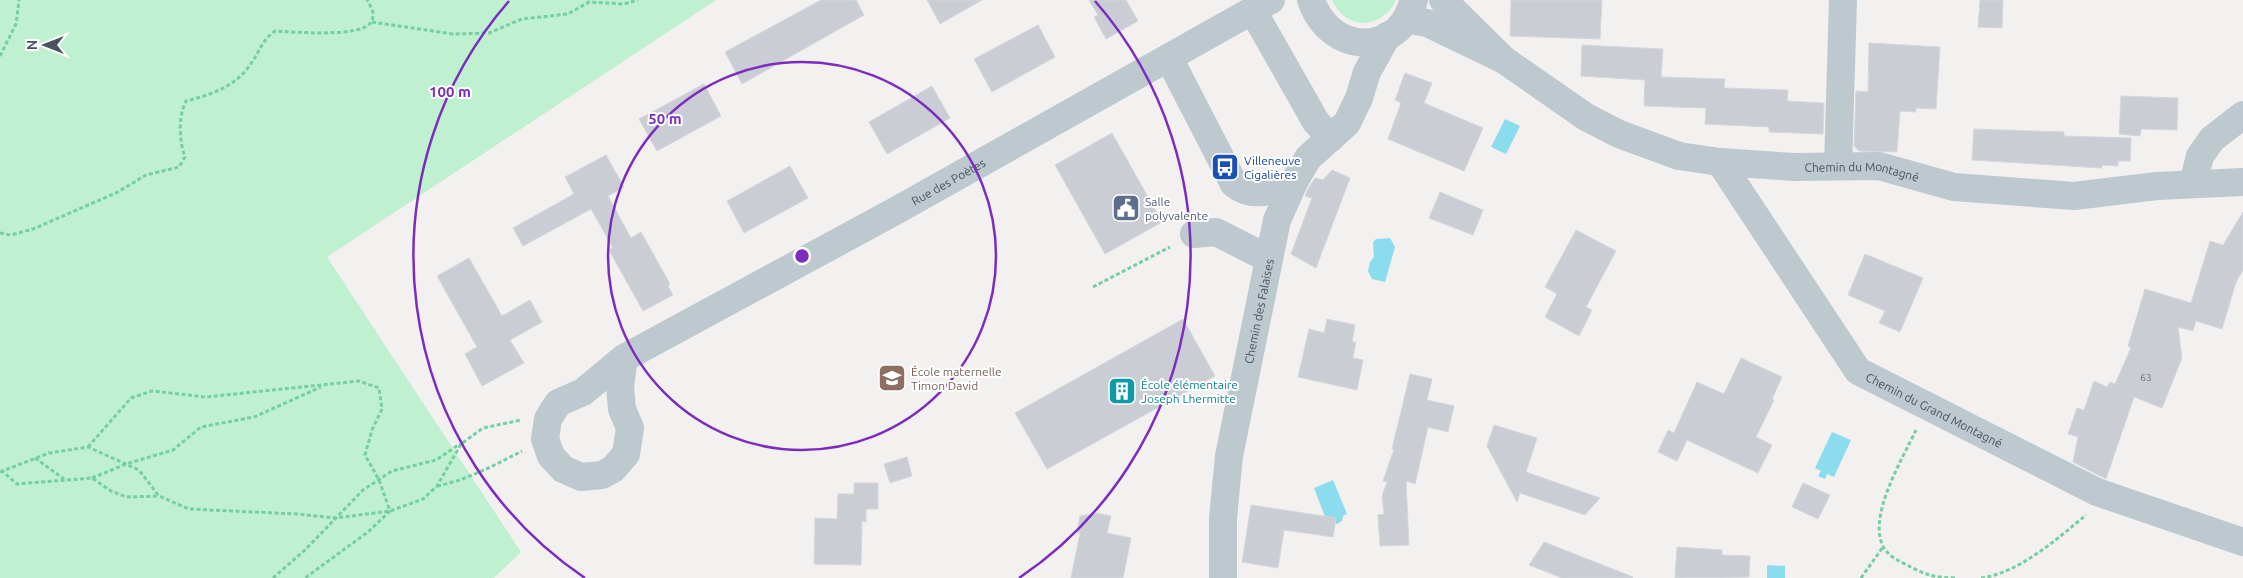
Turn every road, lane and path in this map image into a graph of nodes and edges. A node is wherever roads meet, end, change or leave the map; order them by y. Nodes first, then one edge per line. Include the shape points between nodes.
1 (19, 0) edge
2 (367, 0) edge
3 (638, 0) edge
4 (1311, 0) edge
5 (1843, 0) edge
6 (1448, 2) edge
7 (1248, 8) edge
8 (1409, 20) edge
9 (372, 22) junction
10 (1354, 42) junction
11 (0, 56) edge
12 (1169, 58) junction
13 (1504, 60) junction
14 (1367, 72) junction
15 (2243, 115) edge
16 (1331, 138) junction
17 (1720, 162) junction
18 (1838, 166) junction
19 (1294, 182) junction
20 (2243, 182) edge
21 (2193, 184) junction
22 (0, 233) edge
23 (1194, 234) joint
24 (1269, 258) junction
25 (1093, 287) dead end
26 (624, 358) junction
27 (325, 385) junction
28 (1928, 405) junction
29 (546, 429) junction
30 (461, 444) junction
31 (88, 447) junction
32 (35, 458) junction
33 (126, 464) junction
34 (1, 470) edge
35 (92, 478) junction
36 (64, 479) junction
37 (379, 480) junction
38 (437, 486) junction
39 (2097, 492) junction
40 (159, 496) junction
41 (390, 511) junction
42 (336, 518) junction
43 (2243, 542) edge
44 (1883, 547) junction
45 (273, 578) edge
46 (305, 578) edge
47 (1223, 578) edge
48 (1861, 578) edge
49 (1955, 578) edge
50 (1982, 578) edge

1 - 11 path via 16,24
2 - 9 path via 373,11
3 - 9 path via 624,4 589,2 568,14 522,19 489,33 453,34
4 - 10 street via 1321,22 1330,31
5 - 18 street
6 - 8 street via 1443,14
6 - 13 street, Chemin du Montagné
7 - 12 street, Rue des Poètes
7 - 16 street via 1316,122
8 - 10 street via 1371,42
8 - 13 street, Chemin du Montagné
8 - 14 street, Chemin des Falaises
9 - 22 path via 352,32 276,32 266,37 249,67 219,92 186,101 181,110 181,146 185,157 179,167 146,175 116,193 34,229
10 - 14 street
12 - 19 street via 1234,184 1244,192 1264,192
12 - 26 street, Rue des Poètes via 900,209
13 - 17 street, Chemin du Montagné via 1586,117 1619,134 1679,156
14 - 16 street, Chemin des Falaises via 1359,98 1346,123
15 - 21 street via 2212,139 2200,156
16 - 19 street, Chemin des Falaises via 1308,158
17 - 18 street, Chemin du Montagné
17 - 28 street, Chemin du Grand Montagné via 1858,371
18 - 21 street, Chemin du Montagné via 1879,166 1954,187 2074,196
19 - 24 street, Chemin des Falaises via 1277,220
20 - 21 street, Chemin du Montagné
23 - 24 street via 1216,232
23 - 25 path
24 - 47 street, Chemin des Falaises via 1229,456 1223,518
26 - 29 street, Rue des Poètes via 583,392 558,403
26 - 29 street via 620,386 622,409 630,428 626,454 613,469 602,475 581,477 563,469 551,456
27 - 31 path via 206,397 152,391 131,398
27 - 33 path via 254,417 201,427 172,450
27 - 37 path via 360,381 379,388 382,409 365,455
28 - 39 street, Chemin du Grand Montagné
28 - 44 path via 1881,502 1880,536
29 - 30 path via 512,420 483,428
29 - 38 path via 492,466 450,484
30 - 37 path via 436,460 392,471
30 - 38 path
31 - 32 path
31 - 33 path
32 - 34 path
32 - 36 path
33 - 35 path
33 - 40 path via 139,470
34 - 36 path via 17,484
35 - 36 path
35 - 40 path via 126,497
37 - 41 path
37 - 42 path via 363,490
38 - 41 path via 423,499
39 - 43 street, Chemin du Grand Montagné
39 - 50 path via 2086,516 2020,565 1999,576
40 - 42 path via 189,508
41 - 42 path
41 - 46 path via 368,532
42 - 45 path
44 - 48 path
44 - 49 path via 1890,556 1930,577

